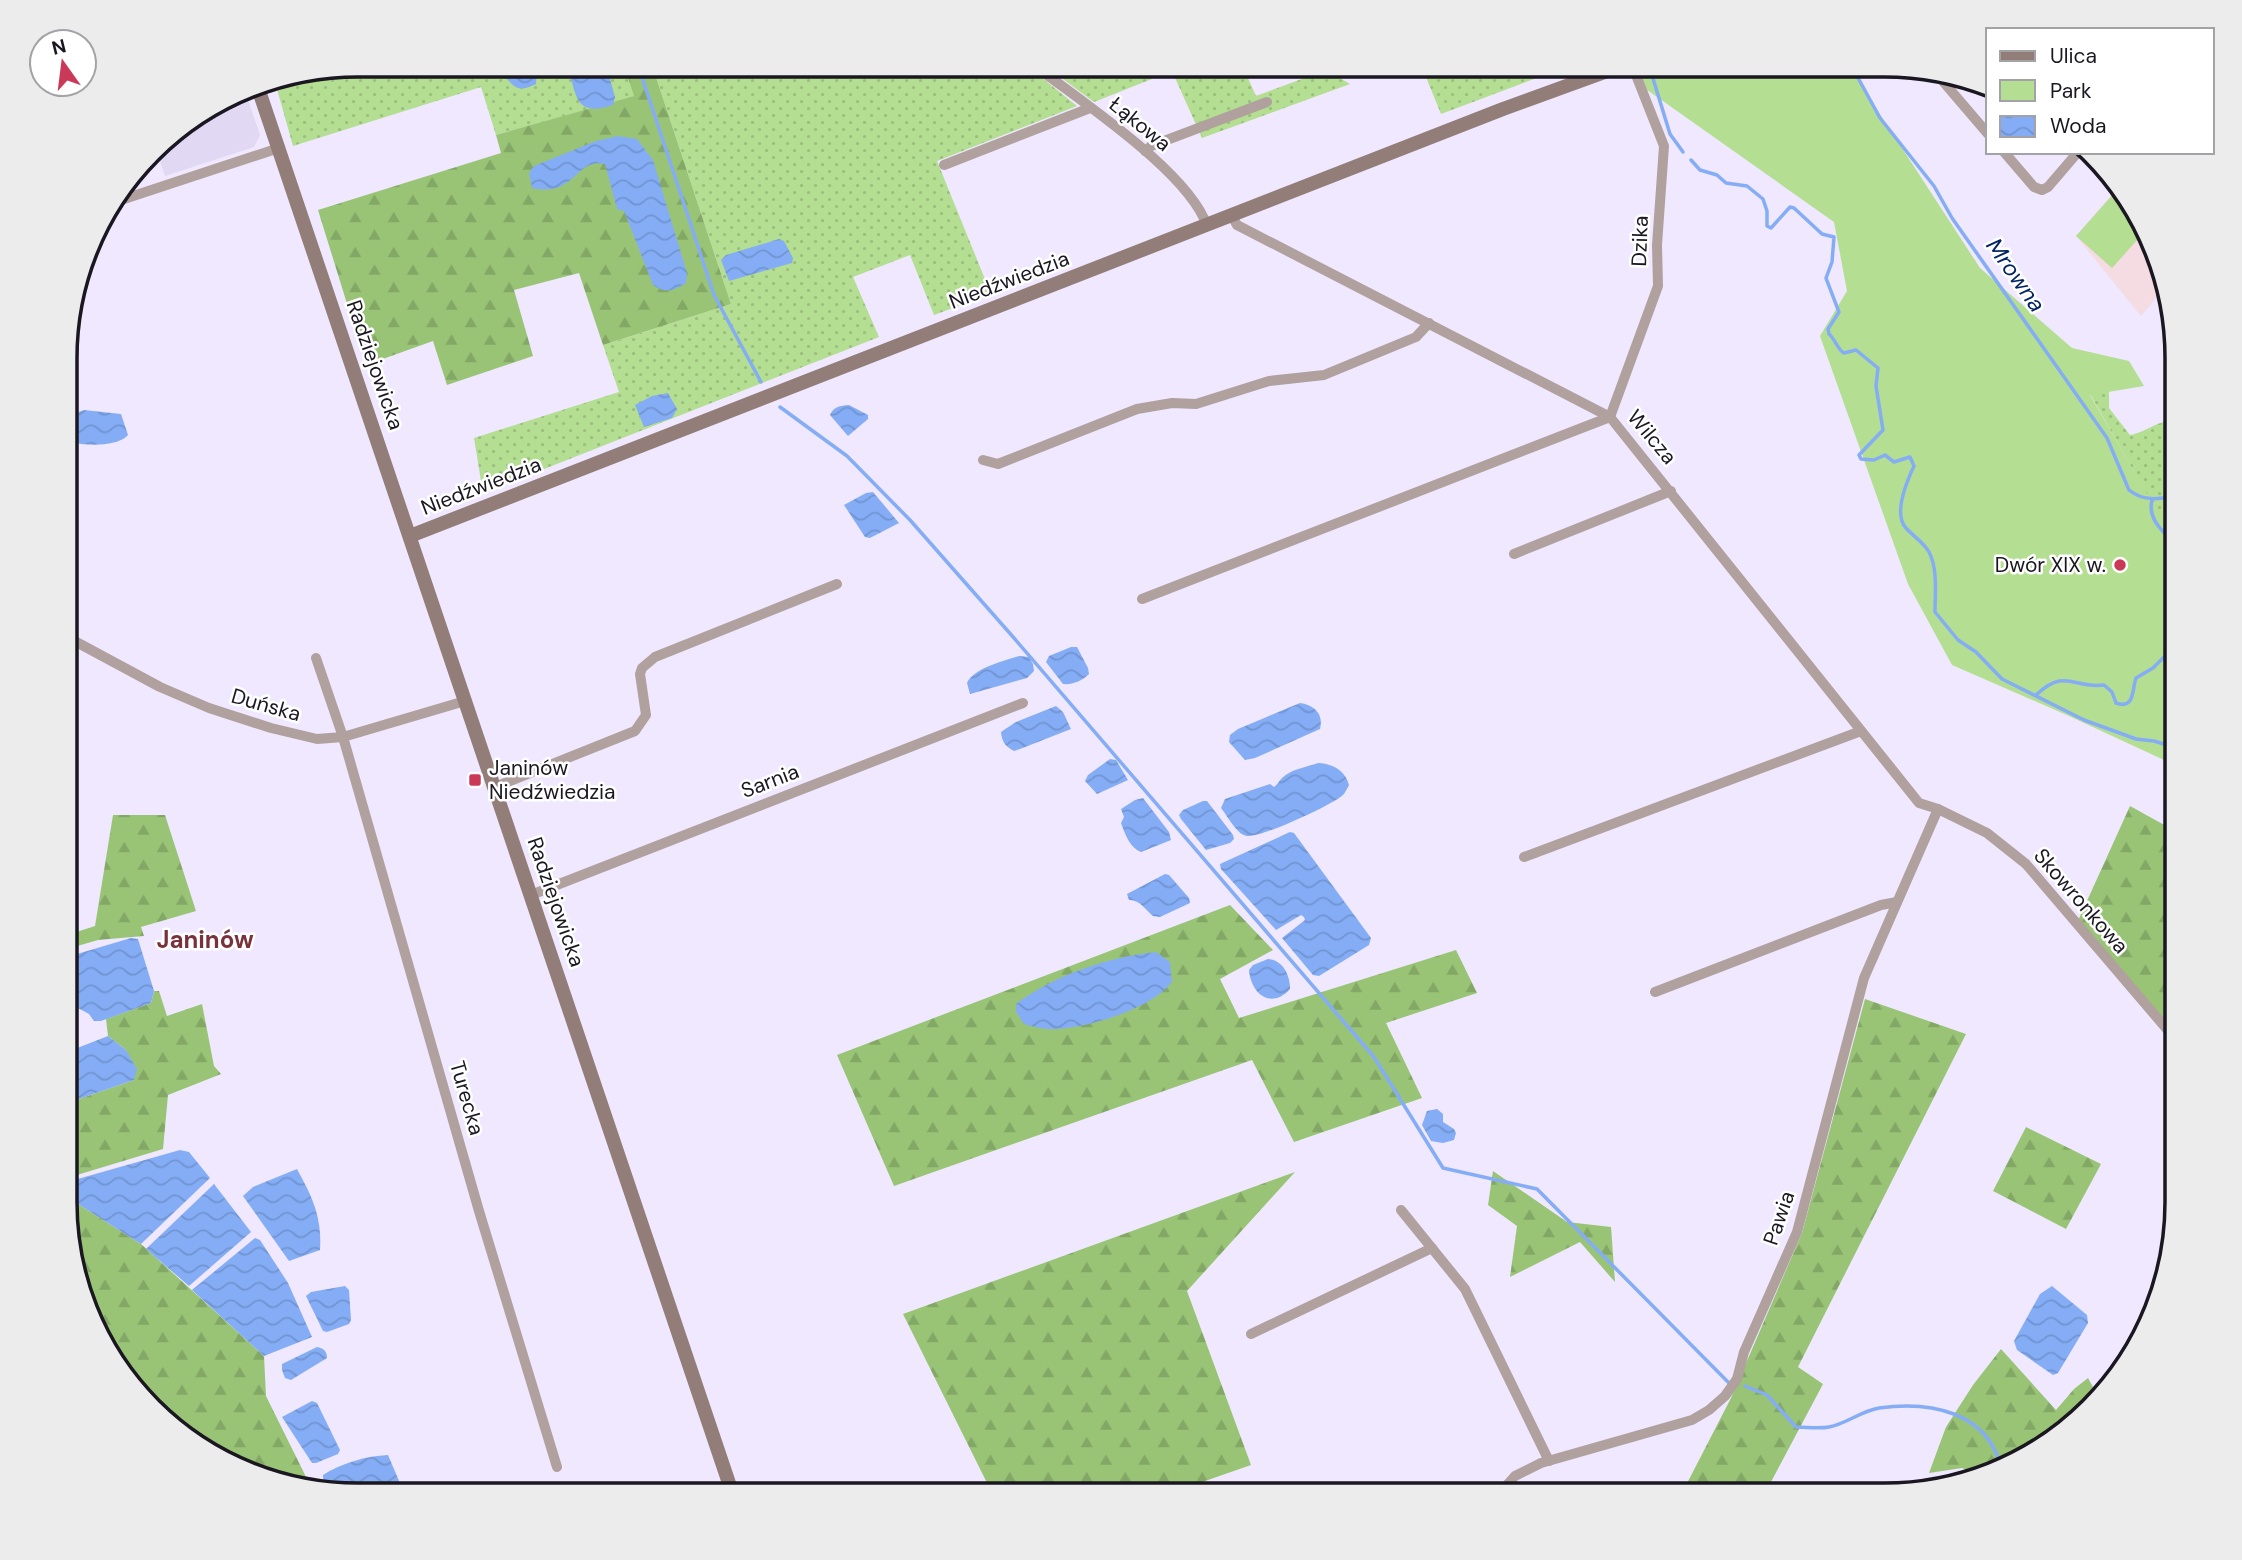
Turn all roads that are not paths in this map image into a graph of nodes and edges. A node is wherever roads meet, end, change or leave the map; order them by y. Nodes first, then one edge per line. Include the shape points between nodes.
1 (1050, 77) edge
2 (1591, 77) edge
3 (1637, 77) edge
4 (1945, 84) edge
5 (260, 95) edge
6 (1267, 102) dead end
7 (1090, 108) junction
8 (1986, 132) edge
9 (279, 148) junction
10 (1145, 150) junction
11 (2006, 154) edge
12 (2076, 154) edge
13 (944, 165) dead end
14 (127, 198) edge
15 (1232, 216) junction
16 (1207, 226) junction
17 (1429, 323) junction
18 (1610, 417) junction
19 (983, 460) dead end
20 (1671, 491) junction
21 (410, 536) junction
22 (1514, 554) dead end
23 (837, 584) dead end
24 (1142, 599) dead end
25 (77, 643) edge
26 (316, 657) dead end
27 (466, 701) junction
28 (1023, 703) dead end
29 (1861, 731) junction
30 (343, 737) junction
31 (495, 787) junction
32 (1938, 809) junction
33 (1524, 857) dead end
34 (531, 895) junction
35 (1896, 902) junction
36 (1655, 992) dead end
37 (2165, 1027) edge
38 (1401, 1210) dead end
39 (1432, 1248) junction
40 (1251, 1334) dead end
41 (1549, 1461) junction
42 (557, 1467) dead end
43 (729, 1483) edge
44 (1509, 1483) edge

1 - 7 street, Łąkowa
2 - 15 main road, Niedźwiedzia
3 - 18 street, Dzika via 1664,146 1658,286
4 - 8 street
5 - 9 main road, Radziejowicka
6 - 10 street
7 - 10 street, Łąkowa
7 - 13 street
9 - 14 street
9 - 21 main road, Radziejowicka
10 - 16 street, Łąkowa via 1194,199
11 - 12 street via 2034,187 2042,190
15 - 16 main road, Niedźwiedzia
15 - 17 street, Wilcza via 1237,225
16 - 21 main road, Niedźwiedzia
17 - 18 street, Wilcza
17 - 19 street via 1416,337 1324,375 1269,381 1196,404 1137,409 998,464
18 - 20 street, Wilcza
18 - 24 street
20 - 22 street
20 - 29 street, Wilcza
21 - 27 main road, Radziejowicka
23 - 31 street via 655,656 640,674 646,715 635,732
25 - 30 street, Duńska via 209,708 317,739
26 - 30 street, Turecka
27 - 30 street, Duńska
27 - 31 main road, Radziejowicka
28 - 34 street, Sarnia
29 - 32 street, Wilcza via 1919,803
29 - 33 street
30 - 42 street, Turecka
31 - 34 main road, Radziejowicka
32 - 35 street, Pawia
32 - 37 street, Skowronkowa via 1986,833 2026,864
34 - 43 main road, Radziejowicka
35 - 36 street
35 - 41 street, Pawia via 1864,978 1797,1232 1744,1352 1737,1379 1725,1396 1692,1420
38 - 39 street
39 - 40 street
39 - 41 street via 1465,1289
41 - 44 street, Pawia

